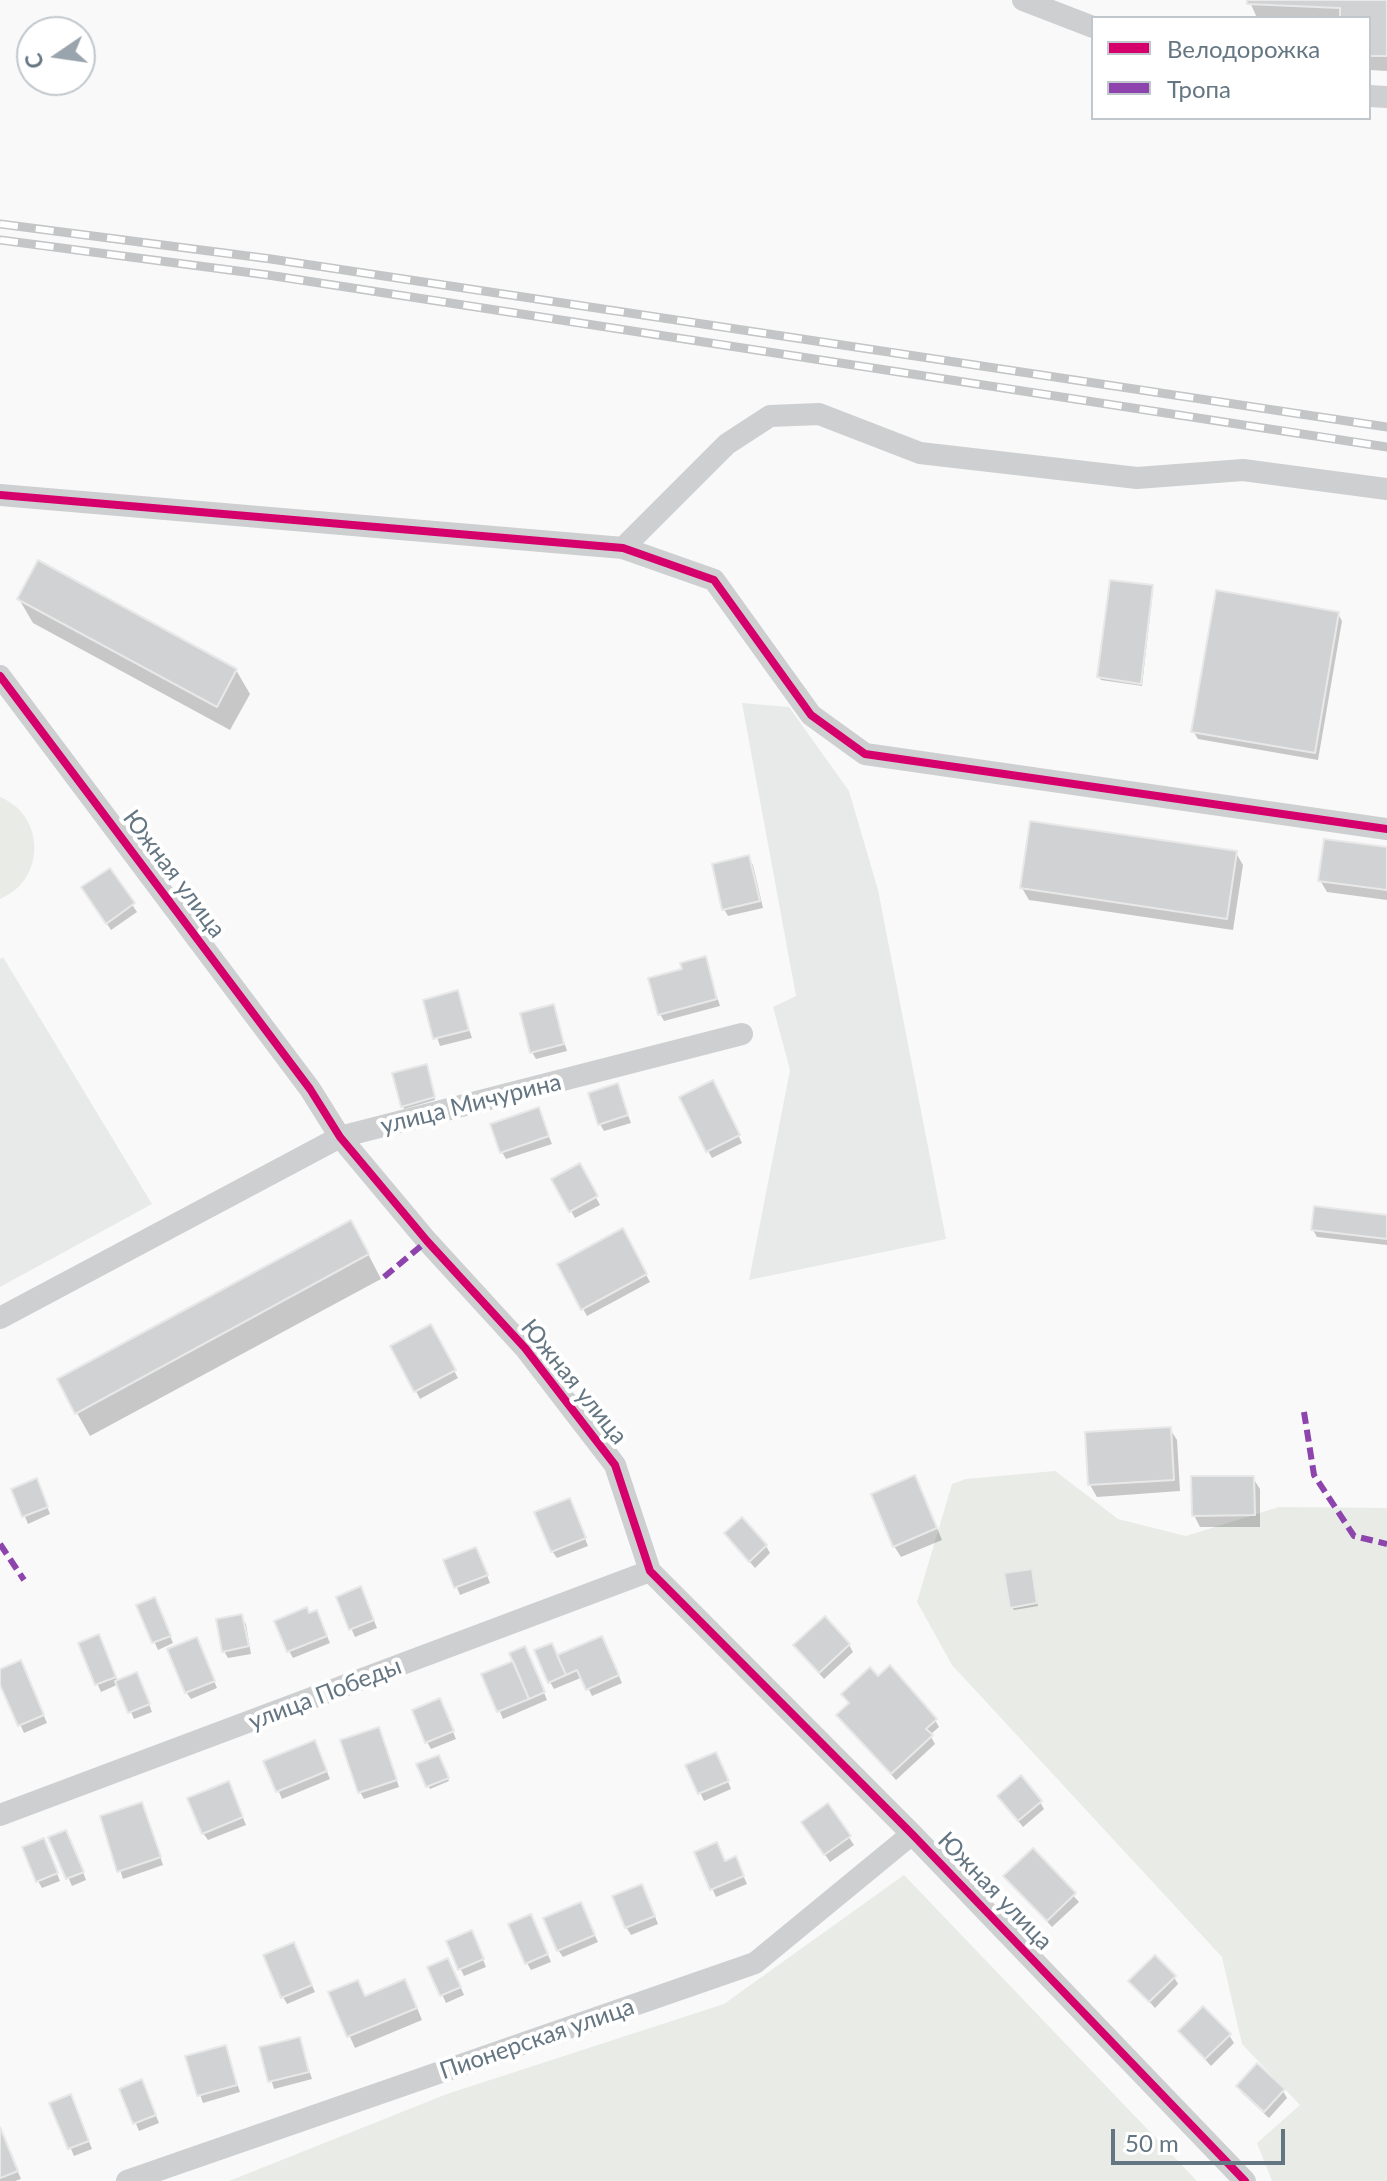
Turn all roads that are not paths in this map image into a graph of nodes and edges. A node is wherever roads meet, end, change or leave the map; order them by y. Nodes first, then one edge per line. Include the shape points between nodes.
1 (1023, 0) edge
2 (1091, 26) edge
3 (1387, 489) edge
4 (0, 495) edge
5 (623, 548) junction
6 (0, 676) edge
7 (1387, 829) edge
8 (742, 1034) dead end
9 (340, 1137) junction
10 (0, 1318) edge
11 (650, 1571) junction
12 (0, 1815) edge
13 (912, 1834) junction
14 (127, 2181) edge
15 (1245, 2181) edge

1 - 2 street
3 - 5 street via 1243,470 1137,478 920,453 819,414 770,416 727,444
4 - 5 street
5 - 7 street via 714,580 811,715 865,754
6 - 9 street, Южная улица via 310,1089
8 - 9 street, улица Мичурина
9 - 10 street, улица Мичурина
9 - 11 street, Южная улица via 525,1348 615,1465
11 - 12 street, улица Победы
11 - 13 street, Южная улица
13 - 14 street, Пионерская улица via 755,1963
13 - 15 street, Южная улица

